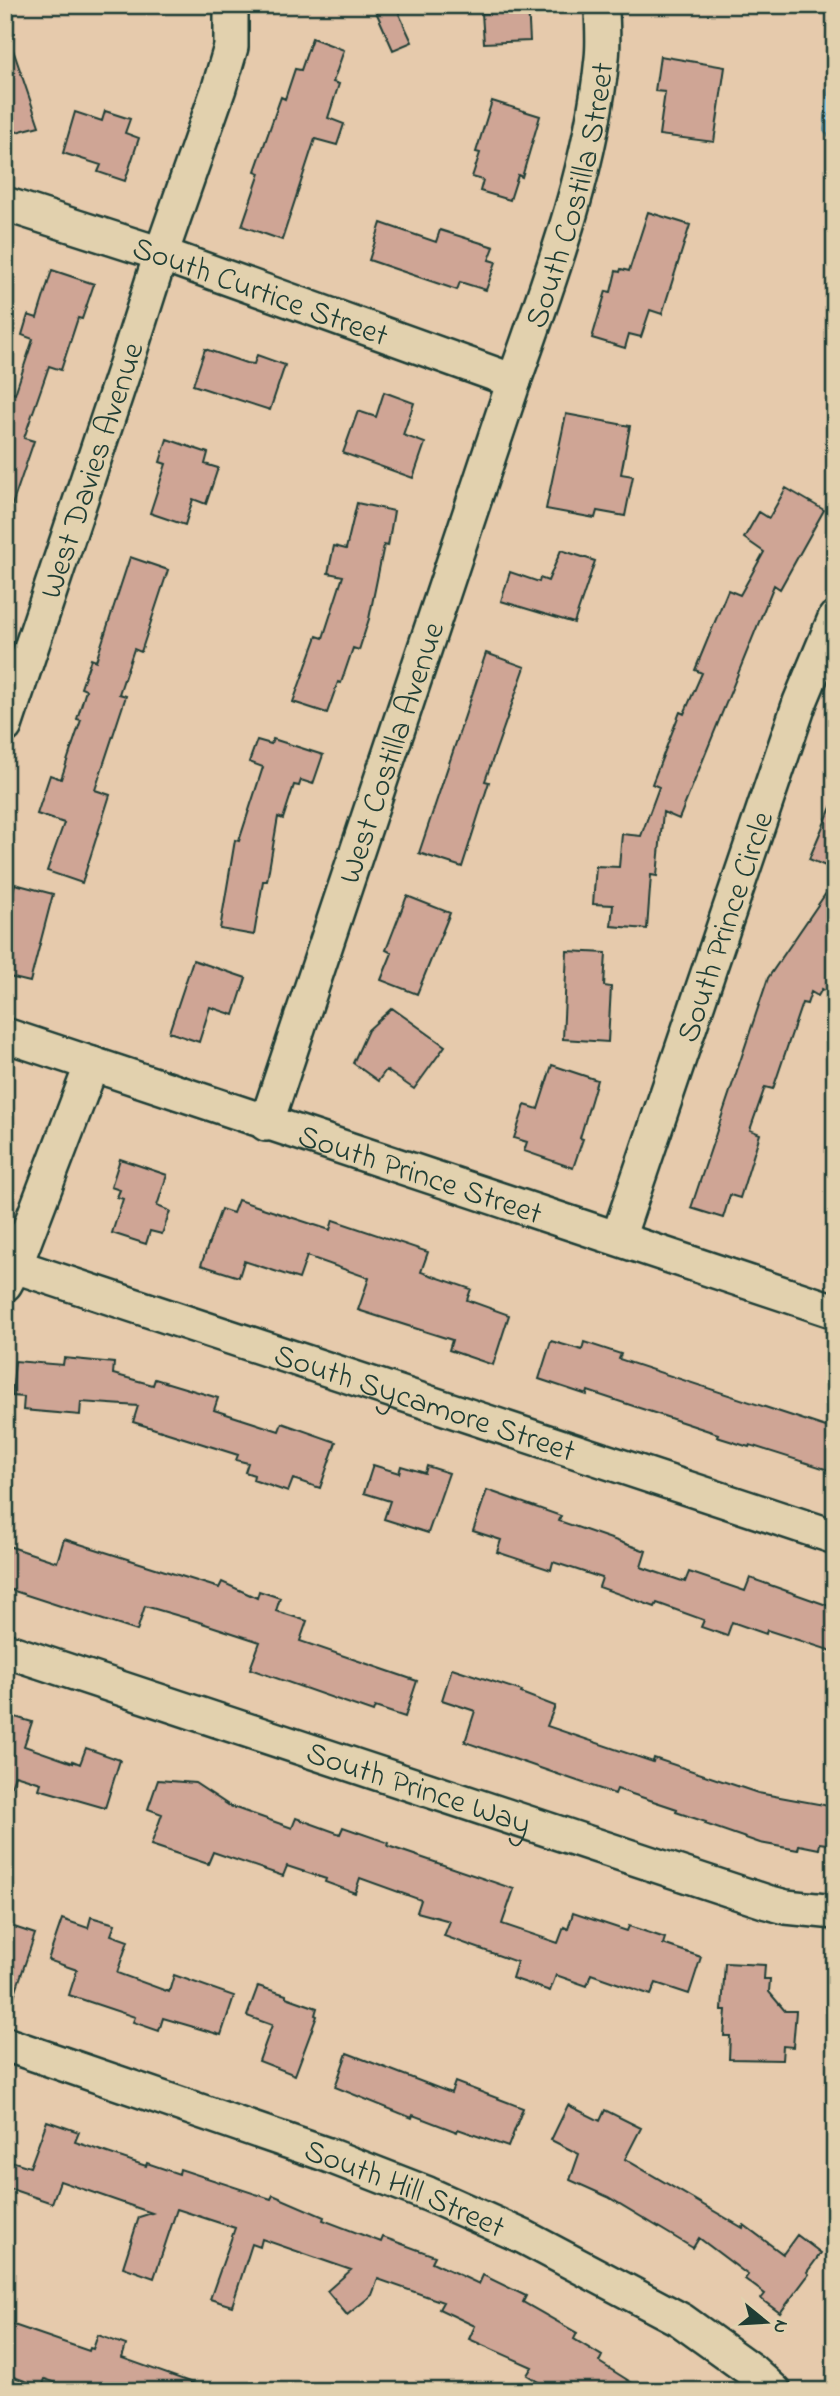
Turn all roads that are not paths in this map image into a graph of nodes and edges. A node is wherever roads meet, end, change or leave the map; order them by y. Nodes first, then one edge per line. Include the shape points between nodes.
1 (232, 5) edge
2 (602, 5) edge
3 (5, 204) edge
4 (161, 254) junction
5 (514, 381) junction
6 (835, 618) edge
7 (5, 726) edge
8 (5, 1035) edge
9 (92, 1064) junction
10 (266, 1124) junction
11 (618, 1238) junction
12 (10, 1275) edge
13 (835, 1311) edge
14 (835, 1537) edge
15 (5, 1650) edge
16 (835, 1912) edge
17 (5, 2044) edge
18 (774, 2391) edge

1 - 4 street, West Davies Avenue via 231,47
2 - 5 street, South Costilla Street via 601,68 582,175
3 - 4 street, South Curtice Street
4 - 5 street, South Curtice Street
4 - 7 street, West Davies Avenue
5 - 10 street, West Costilla Avenue
6 - 11 street, South Prince Circle via 800,702
8 - 9 street, South Prince Street
9 - 10 street, South Prince Street
9 - 12 street
10 - 11 street, South Prince Street
11 - 13 street, South Prince Street
12 - 14 street, South Sycamore Street
15 - 16 street, South Prince Way via 786,1908
17 - 18 street, South Hill Street via 325,2154 440,2199 524,2237 681,2320

